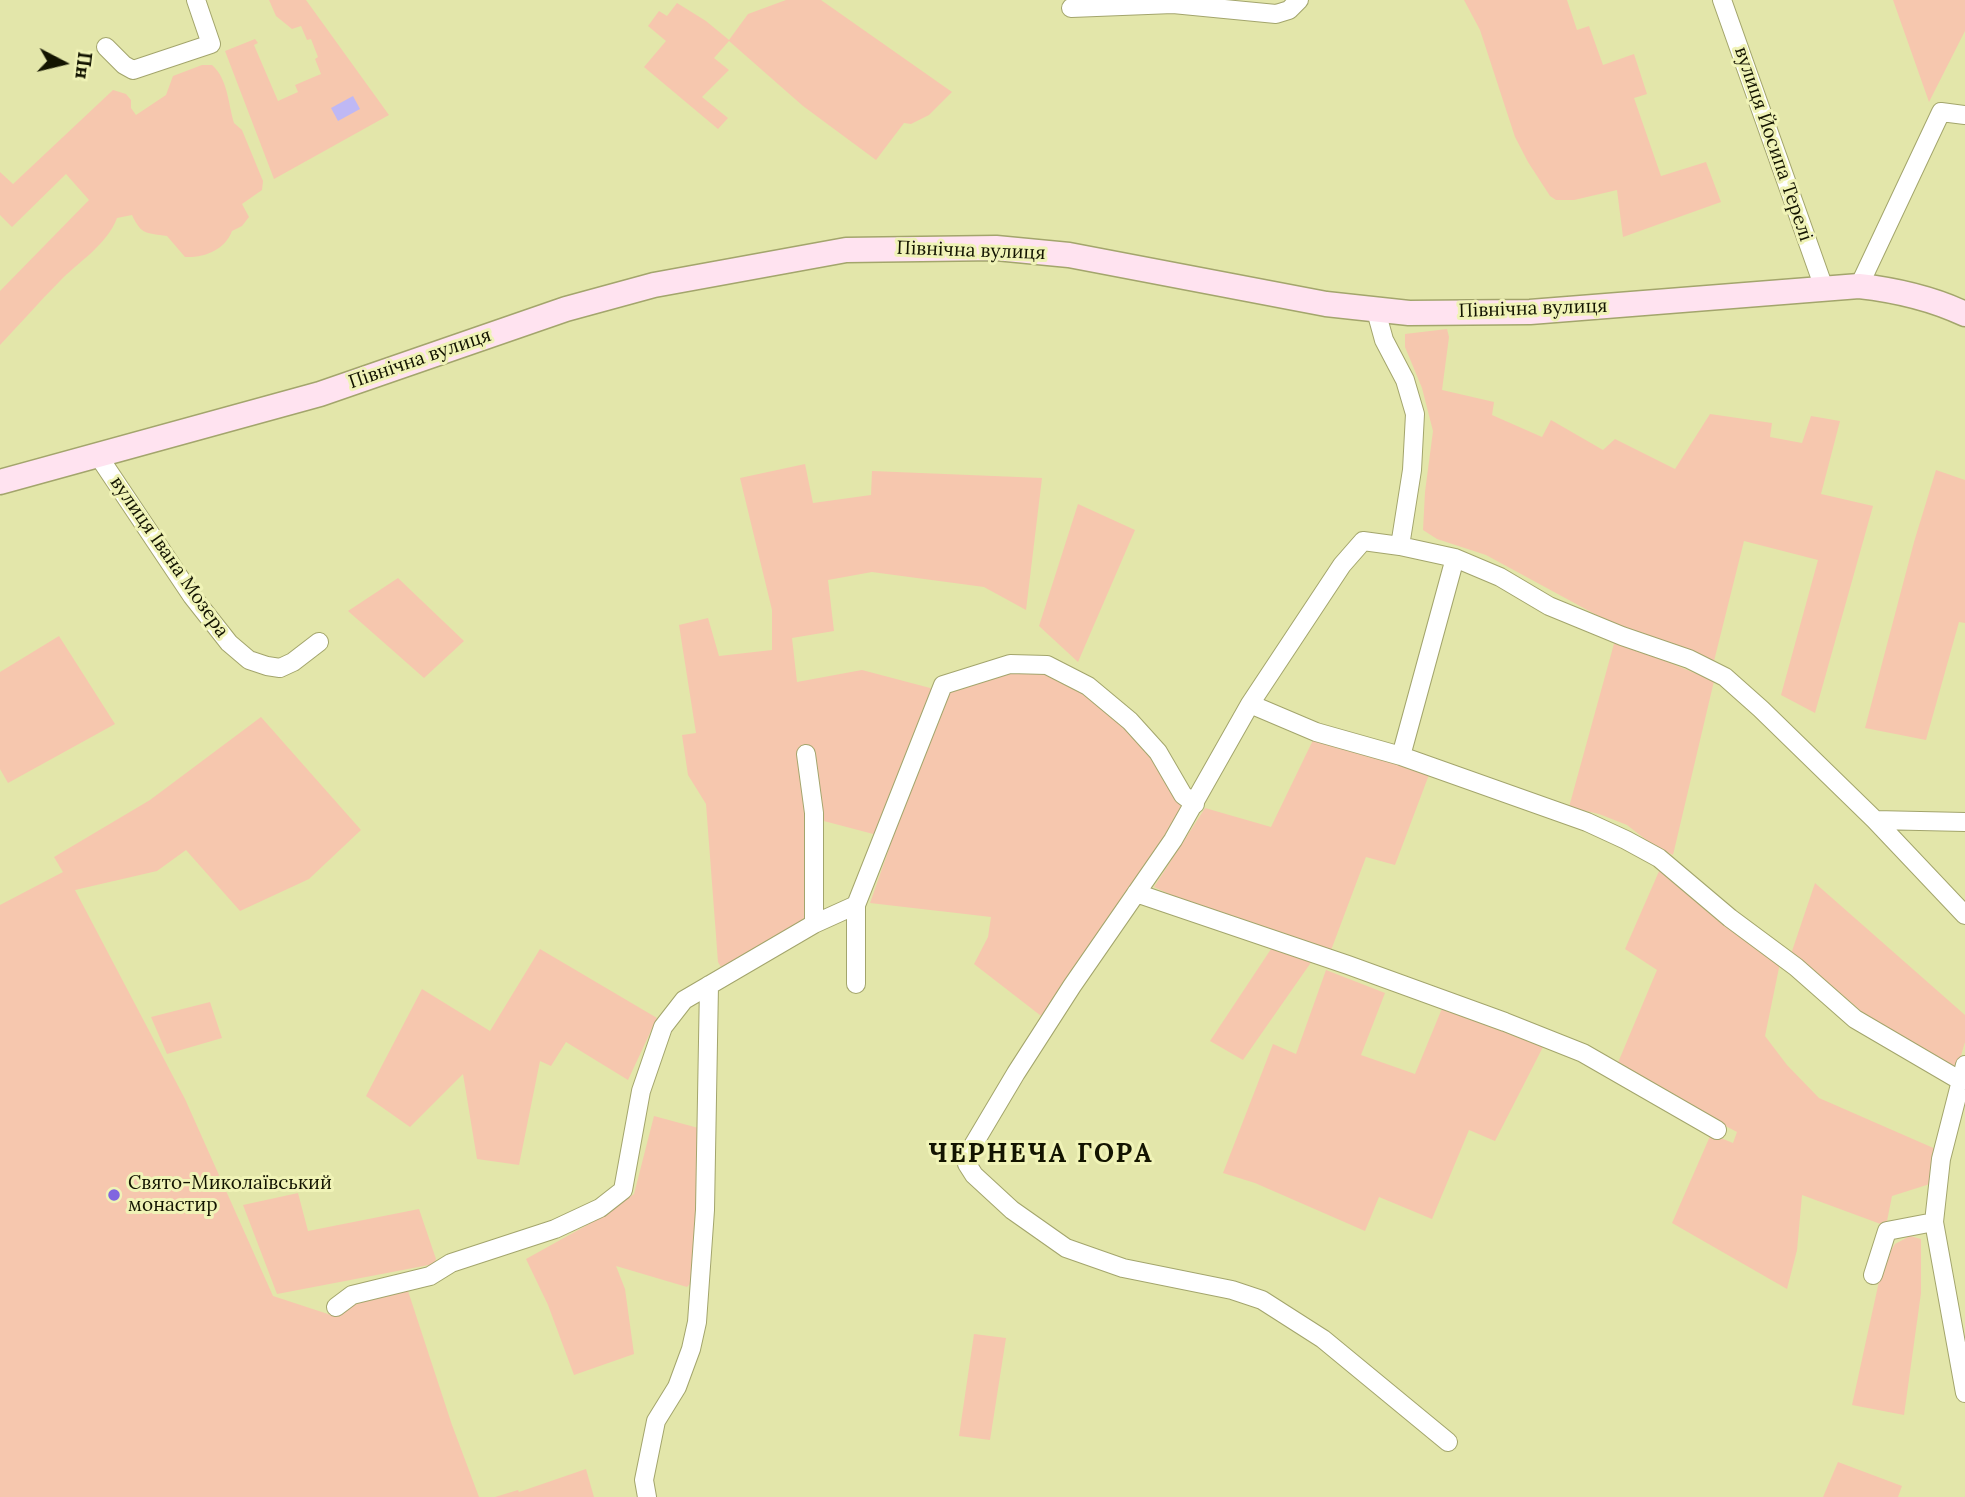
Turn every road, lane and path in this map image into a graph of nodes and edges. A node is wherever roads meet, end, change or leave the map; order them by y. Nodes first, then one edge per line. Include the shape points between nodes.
1 (196, 0) edge
2 (1299, 0) edge
3 (1722, 0) edge
4 (1071, 8) dead end
5 (106, 47) dead end
6 (1965, 115) edge
7 (1858, 286) junction
8 (1824, 288) junction
9 (1376, 311) junction
10 (1965, 314) edge
11 (97, 454) junction
12 (0, 482) edge
13 (1400, 546) junction
14 (1455, 558) junction
15 (319, 642) dead end
16 (1250, 704) junction
17 (806, 754) dead end
18 (1401, 756) junction
19 (1195, 804) junction
20 (1875, 820) junction
21 (1965, 822) edge
22 (1136, 893) junction
23 (856, 905) junction
24 (1965, 915) edge
25 (814, 924) junction
26 (856, 984) dead end
27 (709, 985) junction
28 (1963, 1073) edge
29 (1717, 1130) dead end
30 (1934, 1222) junction
31 (1872, 1275) dead end
32 (336, 1307) dead end
33 (1965, 1393) edge
34 (1448, 1442) dead end
35 (647, 1497) edge

1 - 5 street via 211,44 133,70
2 - 4 street via 1276,14 1173,4
3 - 8 street, вулиця Йосипа Терелі
6 - 7 street via 1941,112
7 - 8 street, Північна вулиця
7 - 10 street, Північна вулиця via 1891,290
8 - 9 street, Північна вулиця via 1530,312
9 - 11 street, Північна вулиця via 1069,255 996,248 846,250 654,285 566,309 320,394
9 - 13 street via 1415,414
11 - 12 street, Північна вулиця
11 - 15 street, вулиця Івана Мозера via 192,596 229,643 249,660 280,668
13 - 14 street
13 - 16 street via 1363,541 1342,565
14 - 18 street
14 - 20 street via 1549,606 1725,677
16 - 18 street via 1316,732
16 - 19 street
17 - 25 street via 814,813
18 - 28 street via 1587,822 1659,858 1855,1019
19 - 22 street
19 - 23 street via 1183,795 1158,752 1130,721 1088,686 1046,665 1010,664 943,685
20 - 21 street
20 - 24 street
22 - 29 street via 1348,965 1583,1053
22 - 34 street via 1016,1073 972,1147 967,1164 1012,1210 1066,1248 1123,1268 1262,1300 1323,1339
23 - 25 street
23 - 26 street
25 - 27 street
27 - 32 street via 684,1000 663,1027 640,1091 624,1190 600,1208 555,1229 451,1263 430,1276 352,1295
27 - 35 street via 705,1210 696,1322 677,1387 656,1421 644,1480
28 - 30 street via 1941,1159
30 - 31 street via 1887,1231
30 - 33 street

